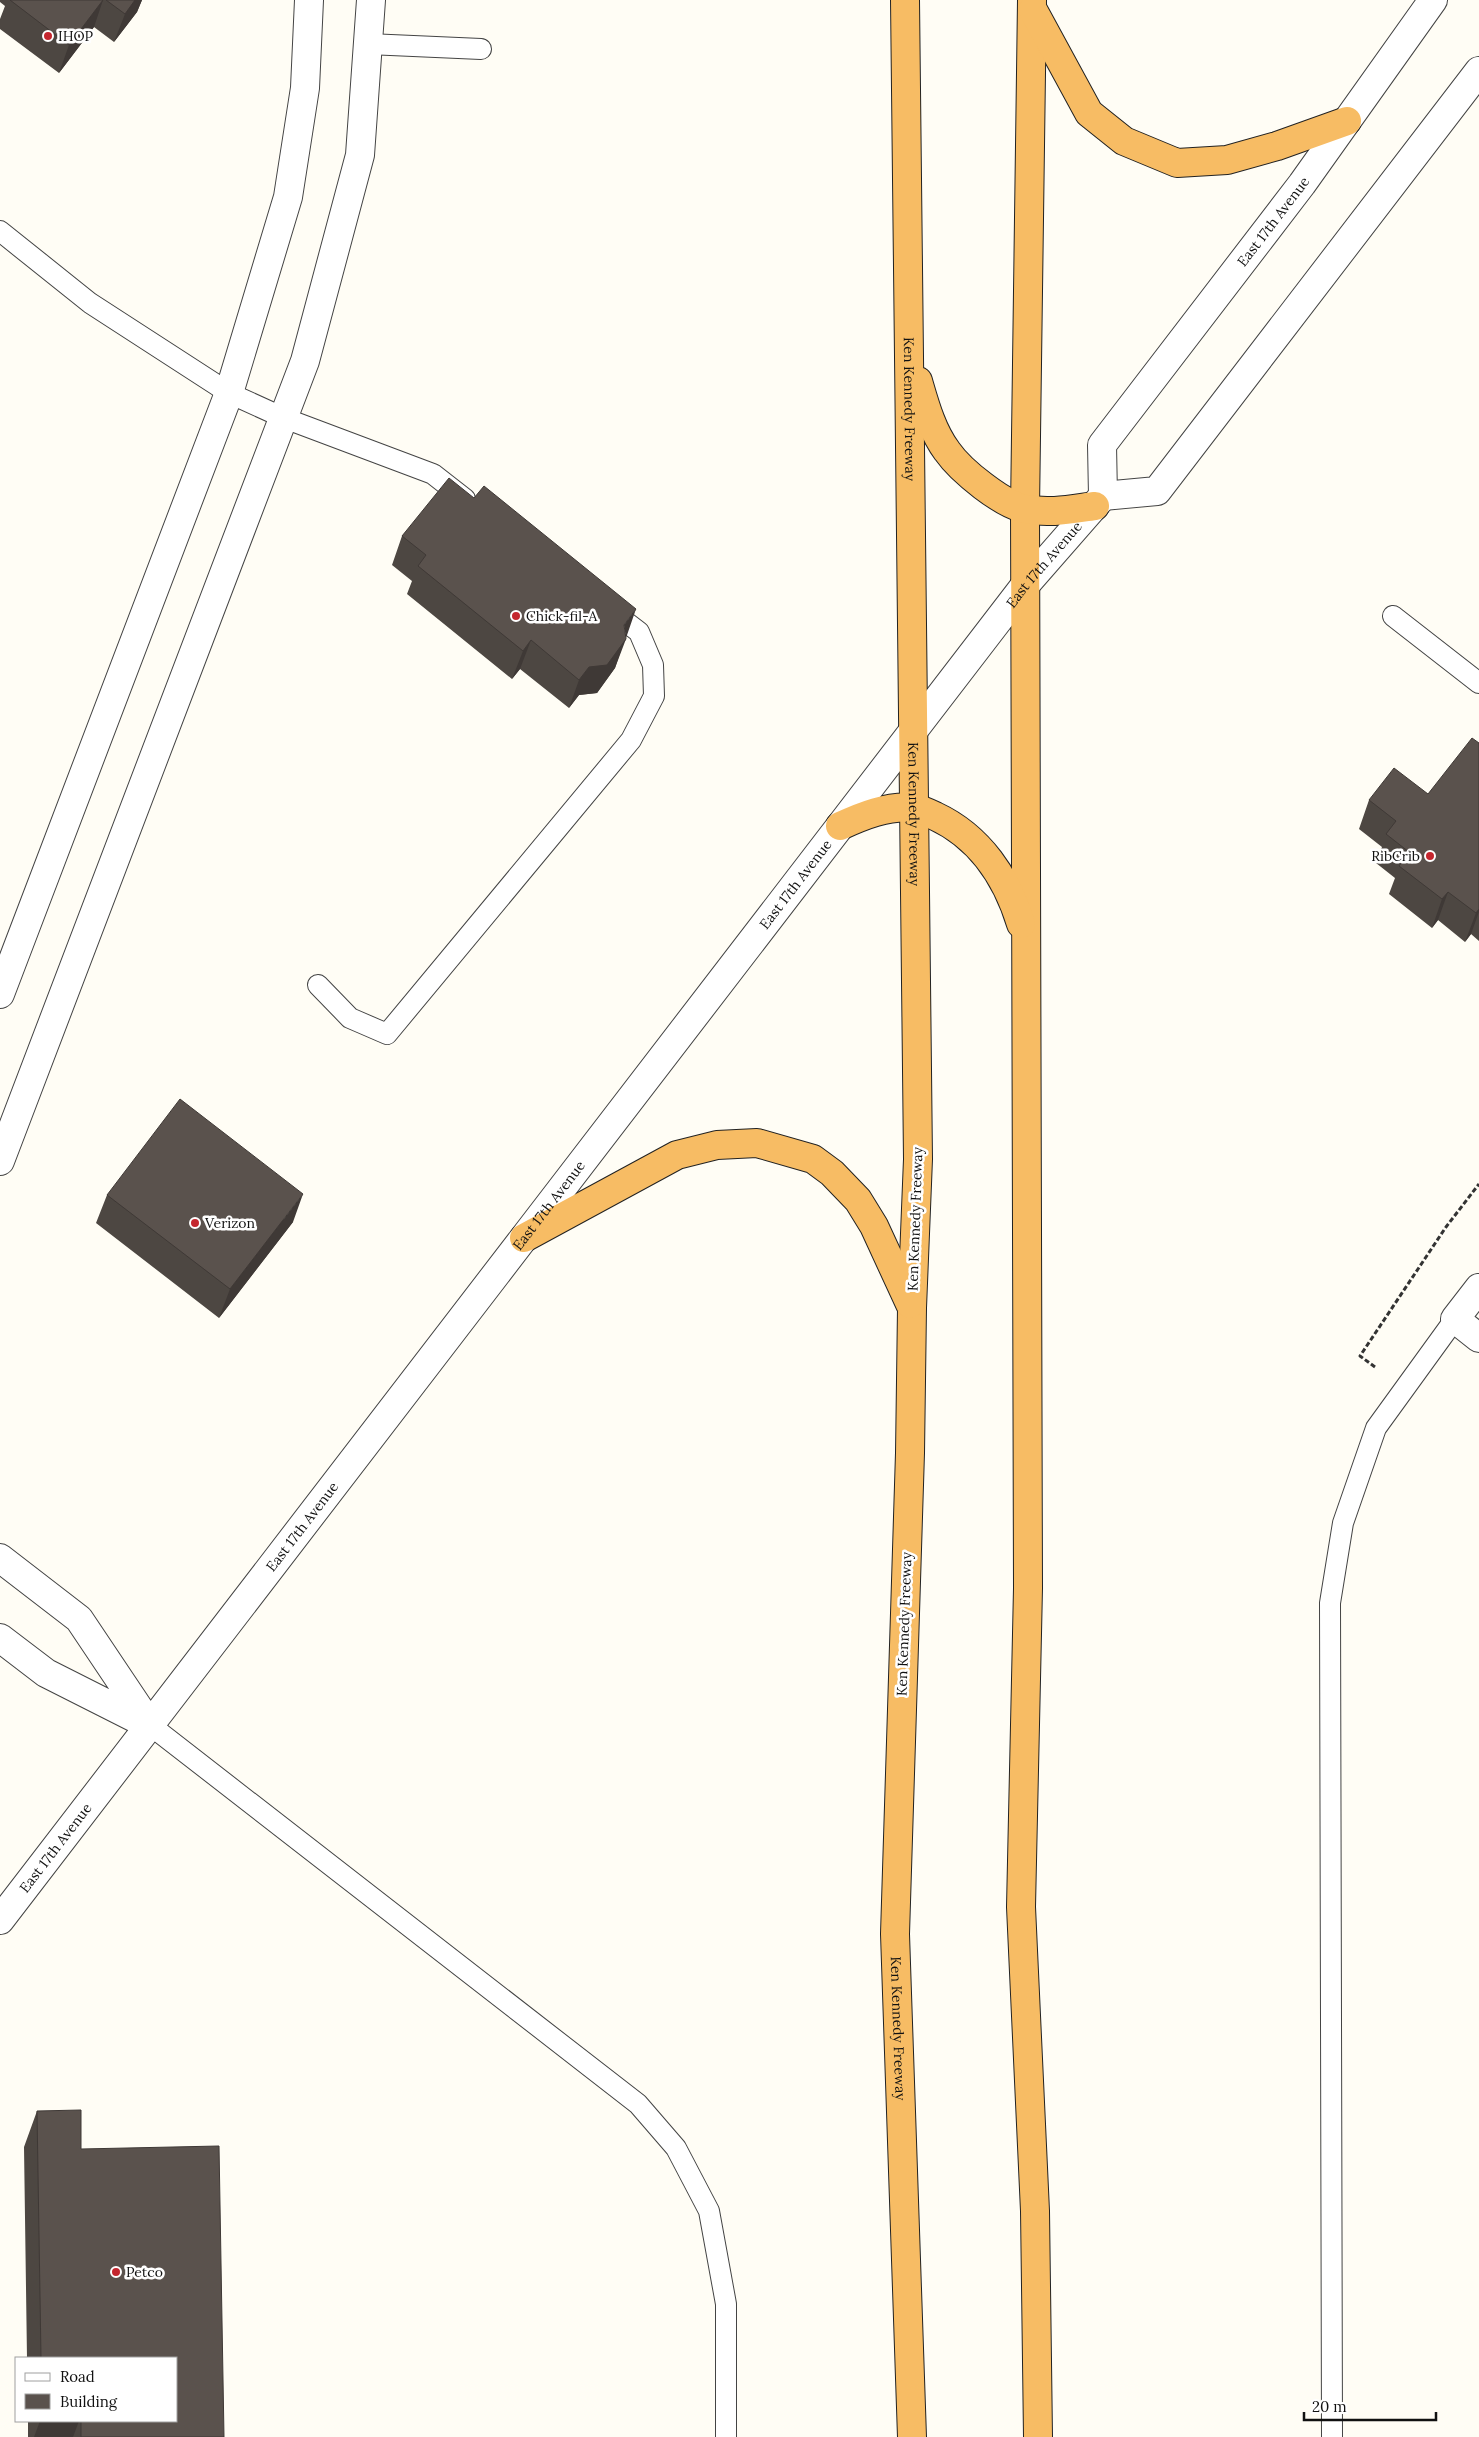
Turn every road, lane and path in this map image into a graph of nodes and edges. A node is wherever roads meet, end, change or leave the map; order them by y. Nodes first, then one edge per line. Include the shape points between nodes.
1 (309, 0) edge
2 (371, 0) edge
3 (905, 0) edge
4 (1433, 0) edge
5 (1032, 4) edge
6 (368, 44) junction
7 (481, 49) dead end
8 (1479, 71) edge
9 (1347, 121) junction
10 (0, 231) edge
11 (909, 346) junction
12 (229, 393) junction
13 (284, 418) junction
14 (1099, 501) junction
15 (1025, 509) junction
16 (480, 511) edge
17 (1026, 584) junction
18 (591, 595) edge
19 (1394, 616) dead end
20 (1479, 683) edge
21 (913, 732) junction
22 (914, 808) junction
23 (840, 826) junction
24 (1027, 944) junction
25 (318, 986) dead end
26 (0, 994) edge
27 (0, 1161) edge
28 (1479, 1184) edge
29 (524, 1238) junction
30 (1479, 1288) edge
31 (912, 1308) junction
32 (1455, 1319) junction
33 (1479, 1338) edge
34 (1375, 1367) dead end
35 (0, 1558) edge
36 (0, 1638) edge
37 (150, 1725) junction
38 (0, 1920) edge
39 (726, 2437) edge
40 (912, 2437) edge
41 (1038, 2437) edge
42 (1332, 2437) edge

1 - 12 street via 305,88 288,197
2 - 6 street
3 - 11 highway, Ken Kennedy Freeway
4 - 9 street, East 17th Avenue
5 - 9 highway via 1089,113 1124,141 1177,163 1227,160
5 - 15 highway
6 - 7 lane
6 - 13 street via 360,155 305,361
8 - 14 street via 1157,491
9 - 14 street, East 17th Avenue via 1102,445
10 - 12 lane via 90,302
11 - 15 highway via 927,413 947,452 982,485 1010,504
11 - 21 highway, Ken Kennedy Freeway
12 - 13 lane
12 - 26 street
13 - 16 lane via 433,474
13 - 27 street
14 - 15 highway via 1047,512
14 - 17 street, East 17th Avenue
15 - 17 highway
17 - 21 street, East 17th Avenue
17 - 24 highway
18 - 25 lane via 639,632 652,665 654,696 631,740 387,1034 350,1018
19 - 20 lane
21 - 22 highway, Ken Kennedy Freeway
21 - 23 street, East 17th Avenue
22 - 23 highway via 867,814
22 - 24 highway via 952,824 975,842 997,870 1014,902
22 - 31 highway, Ken Kennedy Freeway via 918,1159
23 - 29 street, East 17th Avenue
24 - 41 highway via 1028,1588 1021,1907 1035,2211
28 - 34 path via 1446,1227 1360,1356
29 - 31 highway via 677,1156 717,1145 757,1143 813,1159 858,1200 874,1226
29 - 37 street, East 17th Avenue
30 - 32 street
31 - 40 highway, Ken Kennedy Freeway via 895,1934
32 - 33 street
32 - 42 lane via 1376,1428 1343,1523 1330,1603
35 - 37 street via 79,1619
36 - 37 street via 46,1673
37 - 38 street, East 17th Avenue
37 - 39 lane via 638,2104 676,2148 709,2212 726,2304

